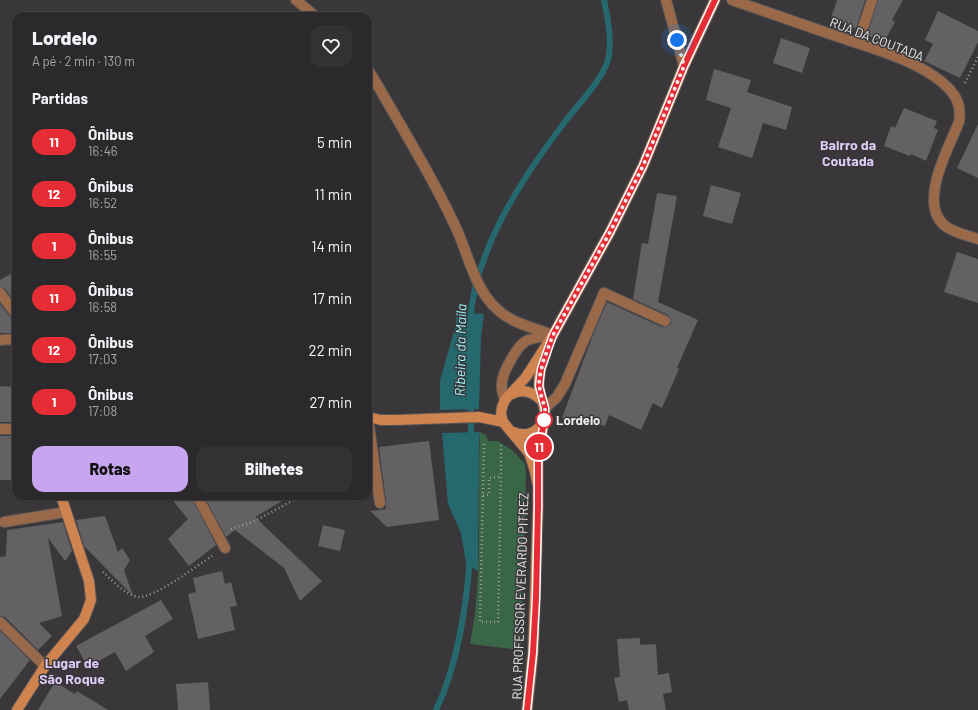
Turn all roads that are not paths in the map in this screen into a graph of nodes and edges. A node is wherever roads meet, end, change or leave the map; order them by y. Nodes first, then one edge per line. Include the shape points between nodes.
1 (296, 0) edge
2 (666, 0) edge
3 (715, 0) edge
4 (732, 0) edge
5 (872, 0) edge
6 (310, 12) edge
7 (858, 44) junction
8 (684, 66) junction
9 (372, 76) edge
10 (978, 239) edge
11 (0, 293) edge
12 (12, 309) edge
13 (665, 321) dead end
14 (553, 335) junction
15 (12, 338) edge
16 (0, 340) edge
17 (505, 401) junction
18 (544, 404) junction
19 (479, 417) junction
20 (372, 419) edge
21 (503, 422) junction
22 (544, 422) junction
23 (0, 429) edge
24 (12, 429) edge
25 (513, 432) junction
26 (372, 446) edge
27 (538, 482) junction
28 (62, 500) edge
29 (199, 500) edge
30 (380, 503) dead end
31 (66, 512) junction
32 (4, 522) dead end
33 (224, 548) road end
34 (0, 622) edge
35 (45, 666) junction
36 (16, 710) edge
37 (527, 710) edge

1 - 6 street
2 - 8 street
3 - 8 main road
4 - 7 street, RUA DA COUTADA
5 - 7 street
7 - 10 street, RUA DA COUTADA via 899,58 931,74 955,96 960,110 959,122 938,175 934,195 935,207 944,225
8 - 14 main road via 643,166
9 - 14 street via 438,193 484,293 492,304 509,318
11 - 12 street
13 - 18 street via 604,293 565,384 557,397
14 - 17 main road via 526,377
14 - 17 street via 528,340 516,350 502,379
14 - 18 main road via 540,374 539,386
15 - 16 street
17 - 18 main road via 516,392 524,391 537,395
17 - 19 main road
17 - 21 main road via 501,414
18 - 22 main road
19 - 20 main road via 419,420
19 - 21 main road
21 - 25 main road
22 - 25 main road via 540,428 527,435
22 - 27 main road, RUA PROFESSOR EVERARDO PITREZ via 538,450
23 - 24 street
25 - 27 main road via 529,453
26 - 30 street
27 - 37 main road, RUA PROFESSOR EVERARDO PITREZ via 536,598
28 - 31 main road
29 - 33 street
31 - 32 street
31 - 35 main road via 89,581 91,600 84,619
34 - 35 street
35 - 36 main road

